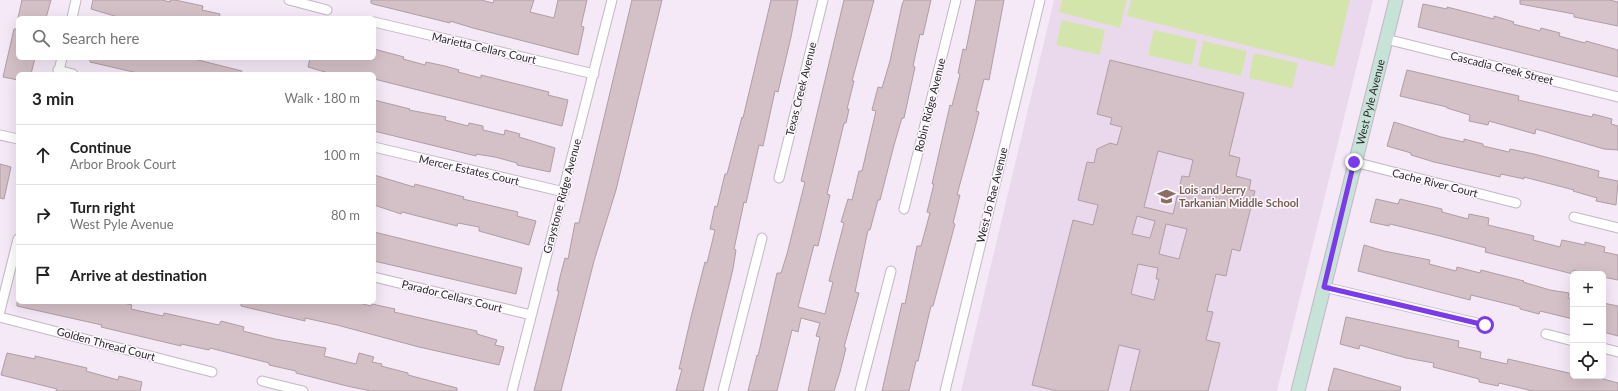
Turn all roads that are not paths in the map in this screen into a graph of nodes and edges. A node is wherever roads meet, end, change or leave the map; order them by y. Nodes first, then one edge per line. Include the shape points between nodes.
1 (76, 0) edge
2 (289, 0) edge
3 (612, 0) edge
4 (824, 0) edge
5 (956, 0) edge
6 (1040, 0) edge
7 (1396, 0) edge
8 (326, 10) dead end
9 (72, 16) edge
10 (376, 22) edge
11 (1386, 39) junction
12 (61, 60) edge
13 (58, 72) edge
14 (594, 74) junction
15 (1618, 97) edge
16 (0, 135) edge
17 (16, 139) edge
18 (376, 147) edge
19 (1354, 162) junction
20 (779, 178) dead end
21 (564, 192) junction
22 (1516, 203) dead end
23 (904, 210) dead end
24 (1574, 217) dead end
25 (1618, 228) edge
26 (762, 238) dead end
27 (16, 247) edge
28 (891, 271) dead end
29 (376, 277) edge
30 (1324, 287) junction
31 (0, 311) edge
32 (531, 315) junction
33 (0, 317) edge
34 (1485, 325) dead end
35 (1546, 334) dead end
36 (1570, 340) edge
37 (1606, 349) edge
38 (1618, 352) edge
39 (212, 372) dead end
40 (262, 381) dead end
41 (303, 391) edge
42 (512, 391) edge
43 (723, 391) edge
44 (860, 391) edge
45 (945, 391) edge
46 (1298, 391) edge

1 - 9 street
2 - 8 street
3 - 14 street, Graystone Ridge Avenue
4 - 20 street, Texas Creek Avenue
5 - 23 street, Robin Ridge Avenue
6 - 45 street, West Jo Rae Avenue
7 - 11 street, West Pyle Avenue
10 - 14 street, Marietta Cellars Court
11 - 15 street, Cascadia Creek Street
11 - 19 street, West Pyle Avenue
12 - 13 street
14 - 21 street, Graystone Ridge Avenue
16 - 17 street
18 - 21 street, Mercer Estates Court
19 - 22 street, Cache River Court
19 - 30 street, West Pyle Avenue
21 - 32 street, Graystone Ridge Avenue
24 - 25 street
26 - 43 street
27 - 31 street
28 - 44 street
29 - 32 street, Parador Cellars Court
30 - 34 street
30 - 46 street, West Pyle Avenue
32 - 42 street, Graystone Ridge Avenue
33 - 39 street, Golden Thread Court
35 - 36 street
37 - 38 street
40 - 41 street

